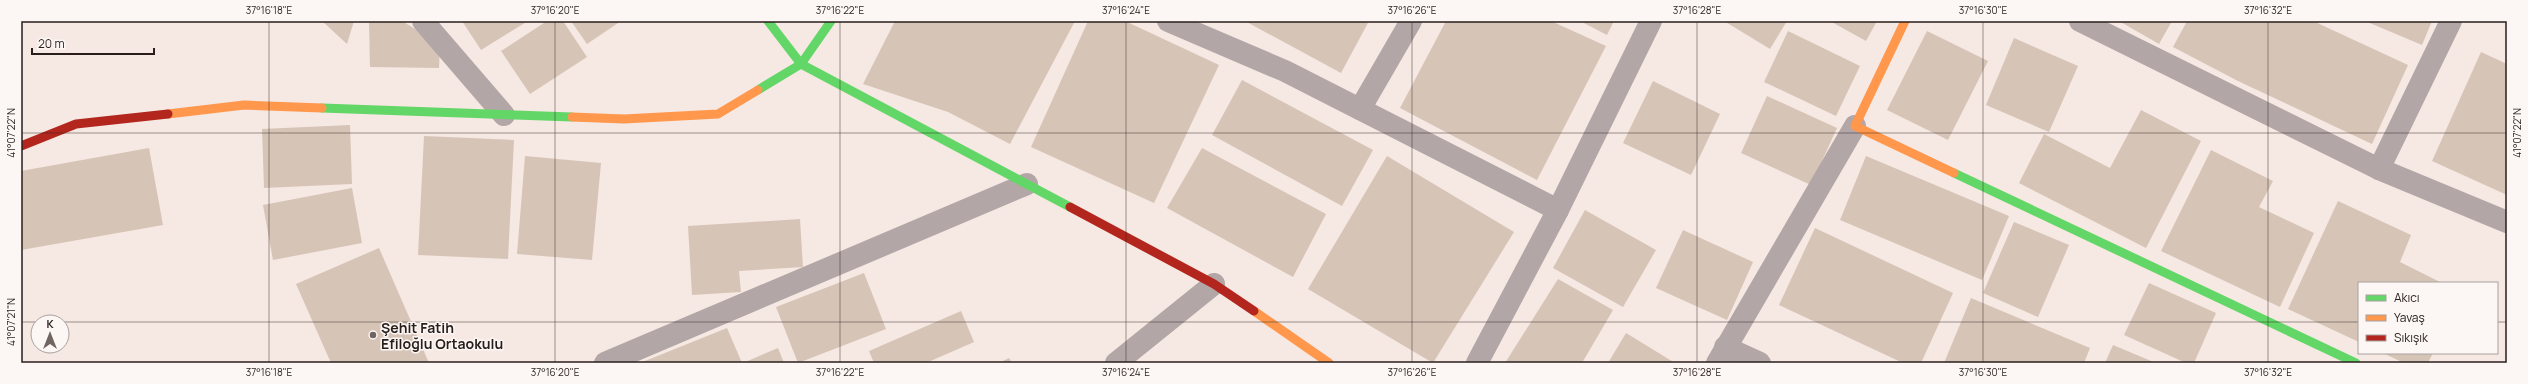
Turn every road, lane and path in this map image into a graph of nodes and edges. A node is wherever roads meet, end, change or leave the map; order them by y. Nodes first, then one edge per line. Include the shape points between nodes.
1 (423, 21) edge
2 (768, 21) edge
3 (831, 21) edge
4 (1168, 21) edge
5 (1411, 21) edge
6 (1652, 21) edge
7 (1905, 21) edge
8 (2080, 21) edge
9 (2451, 21) edge
10 (801, 64) junction
11 (1360, 109) junction
12 (504, 115) junction
13 (1855, 126) junction
14 (21, 146) edge
15 (2379, 169) junction
16 (1027, 184) junction
17 (1558, 210) junction
18 (2507, 222) edge
19 (1214, 284) junction
20 (1721, 355) edge
21 (605, 363) edge
22 (1116, 363) edge
23 (1329, 363) edge
24 (1477, 363) edge
25 (1760, 363) edge
26 (2356, 363) edge

1 - 12 street
2 - 10 street
3 - 10 street
4 - 11 street via 1285,71
5 - 11 street
6 - 17 street
7 - 13 street
8 - 15 street
9 - 15 street
10 - 12 street via 718,114 624,119
10 - 16 street
11 - 17 street
12 - 14 street via 244,106 76,124
13 - 20 street
13 - 26 street
15 - 18 street
16 - 19 street
16 - 21 street
17 - 24 street
19 - 22 street
19 - 23 street
20 - 25 street

